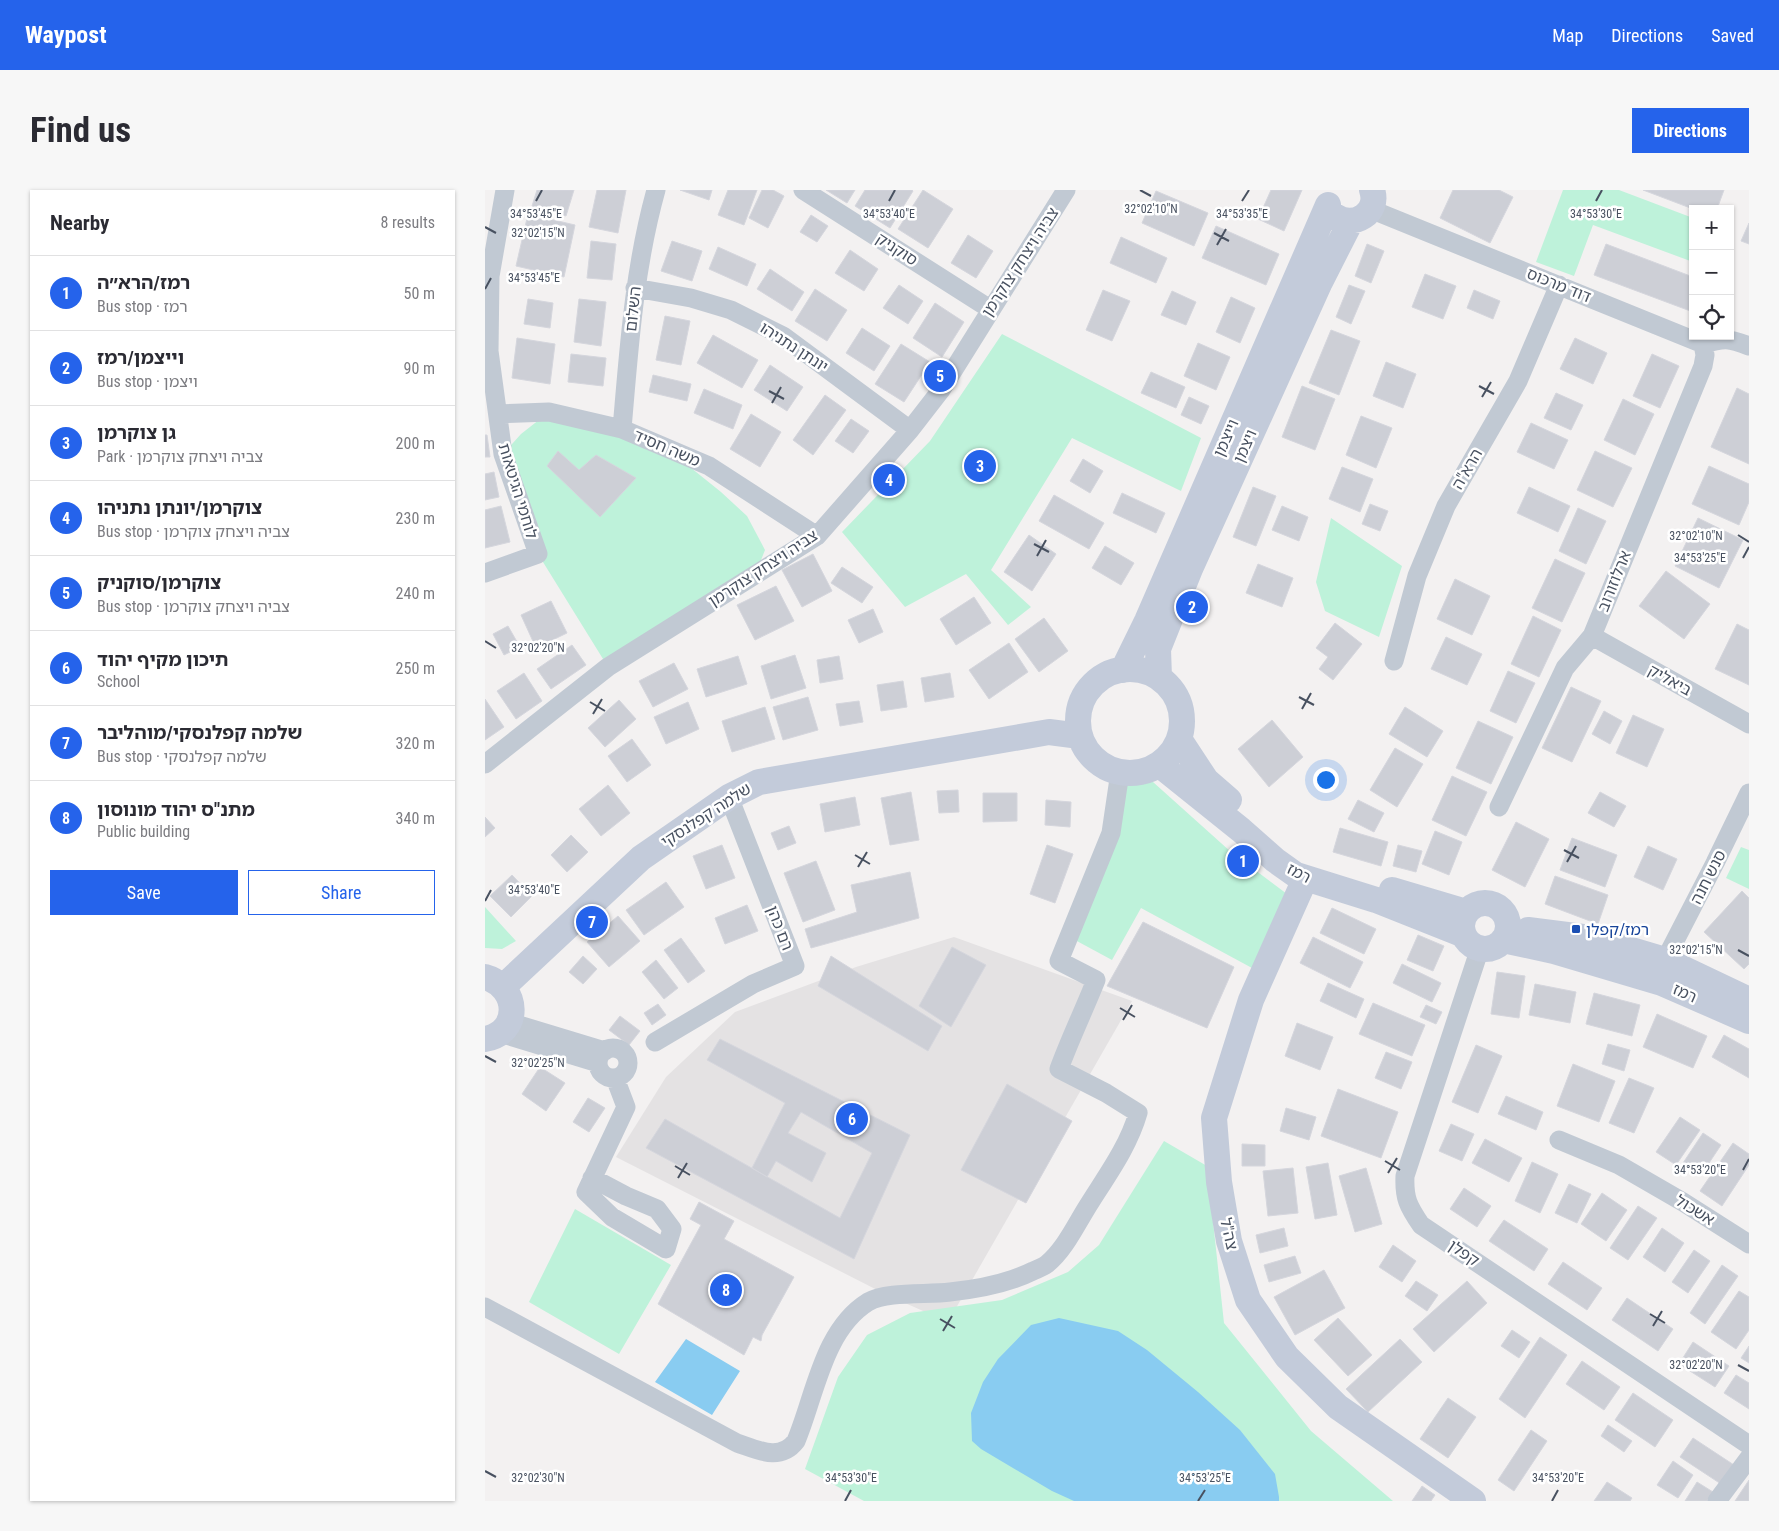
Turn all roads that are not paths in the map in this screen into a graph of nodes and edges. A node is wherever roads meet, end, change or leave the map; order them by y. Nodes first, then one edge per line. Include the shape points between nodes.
1 (505, 190) edge
2 (656, 190) edge
3 (803, 190) edge
4 (1066, 190) edge
5 (1328, 197) edge
6 (1364, 207) edge
7 (1559, 285) junction
8 (635, 288) junction
9 (990, 309) junction
10 (1703, 344) junction
11 (1749, 346) edge
12 (498, 414) junction
13 (622, 429) junction
14 (910, 430) junction
15 (817, 536) junction
16 (485, 573) edge
17 (1592, 636) junction
18 (1394, 661) dead end
19 (1123, 670) junction
20 (1159, 678) junction
21 (1749, 724) edge
22 (1079, 725) junction
23 (1179, 738) junction
24 (485, 764) edge
25 (1160, 765) junction
26 (1120, 772) junction
27 (1749, 793) edge
28 (729, 797) junction
29 (1499, 808) dead end
30 (1305, 879) junction
31 (1484, 933) junction
32 (1665, 960) junction
33 (494, 982) edge
34 (1749, 1000) edge
35 (1749, 1021) edge
36 (498, 1031) edge
37 (655, 1042) dead end
38 (601, 1057) junction
39 (615, 1078) junction
40 (1559, 1140) dead end
41 (589, 1185) dead end
42 (1749, 1244) edge
43 (485, 1307) edge
44 (1749, 1445) edge
45 (1749, 1458) edge
46 (1473, 1501) edge
47 (1717, 1501) edge

1 - 12 street, לוחמי הגיטאות via 490,276 489,351
2 - 8 street, השלום
3 - 9 street, סוקניק
4 - 9 street, צביה ויצחק צוקרמן
5 - 6 street via 1337,217 1343,220
5 - 19 street, וייצמן via 1147,621
6 - 7 street, דוד מרכוס
6 - 20 street, ויצמן via 1320,282 1190,568 1158,649
7 - 10 street, דוד מרכוס
7 - 18 street, הרא"ה via 1518,381 1446,506 1417,576
8 - 13 street, השלום
8 - 14 street, יונתן נתניהו via 691,298 731,310 783,336
9 - 14 street, צביה ויצחק צוקרמן via 941,390
10 - 11 street via 1730,339
10 - 17 street, ארלוזורוב via 1703,366
12 - 13 street, משה חסיד via 549,412
12 - 16 street, לוחמי הגיטאות via 503,454 538,554
13 - 15 street, משה חסיד via 709,466
14 - 15 street, צביה ויצחק צוקרמן
15 - 24 street, צביה ויצחק צוקרמן via 608,666
17 - 21 street, ביאליק
17 - 29 street, ארלוזורוב via 1565,668
19 - 20 street via 1135,669
19 - 22 street via 1100,678 1090,688 1082,700
20 - 23 street via 1178,700 1182,716
22 - 26 street via 1084,746 1091,756 1101,765
22 - 28 street, שלמה קפלנסקי via 759,782
23 - 25 street via 1170,756
23 - 31 street, רמז via 1206,780 1245,816 1303,859 1378,886
25 - 26 street via 1142,772
25 - 30 street, רמז via 1275,860
26 - 43 street via 1111,833 1059,961 1096,980 1059,1069 1138,1113 1121,1152 1061,1248 1046,1265 1017,1279 984,1287 931,1294 887,1295 868,1302 844,1325 825,1355 796,1441 790,1449 780,1452 766,1452 737,1443
27 - 32 street, סנש חנה
28 - 33 street, שלמה קפלנסקי via 641,858
28 - 37 street, רם כהן via 795,966 753,984
30 - 31 street, רמז
30 - 46 street, צה"ל via 1251,1000 1214,1118 1219,1182 1229,1241 1248,1300 1287,1357 1338,1406
31 - 32 street, רמז via 1591,938
31 - 35 street, רמז via 1662,983
31 - 44 street, קפלן via 1405,1176 1404,1192 1409,1207 1421,1225
32 - 34 street, רמז
33 - 36 street via 511,1003 511,1013
36 - 38 street
38 - 39 street via 601,1073
38 - 39 street via 614,1048 626,1056 626,1070
39 - 41 street via 626,1107
40 - 42 street, אשכול via 1619,1165
45 - 47 street

